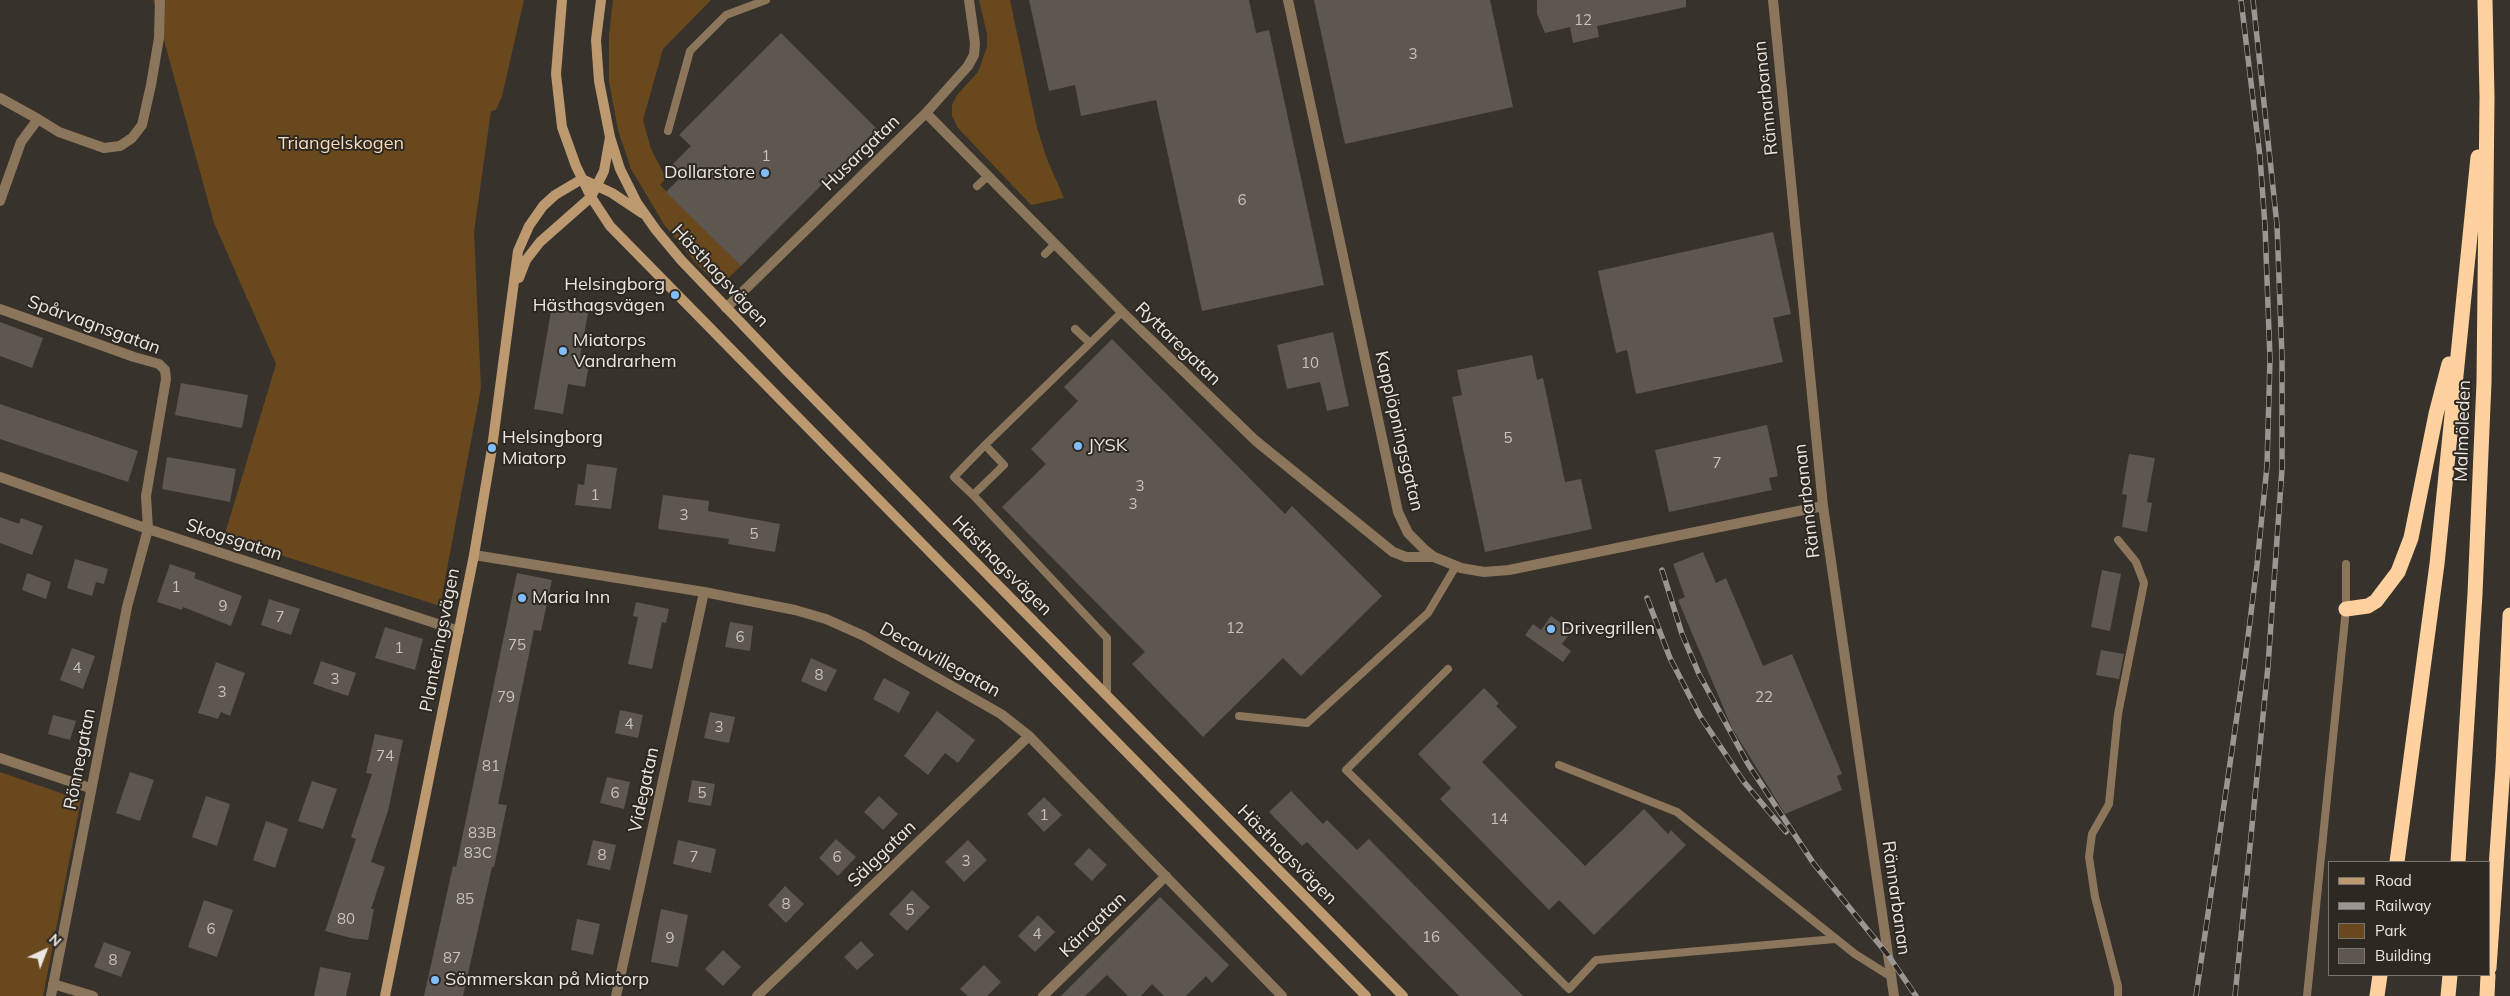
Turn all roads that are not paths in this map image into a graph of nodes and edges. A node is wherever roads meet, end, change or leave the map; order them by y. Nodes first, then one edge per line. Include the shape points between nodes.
1 (160, 0) edge
2 (562, 0) edge
3 (601, 0) edge
4 (766, 0) edge
5 (969, 0) edge
6 (1288, 0) edge
7 (1773, 0) edge
8 (2485, 0) edge
9 (2486, 73) junction
10 (0, 98) edge
11 (926, 113) junction
12 (38, 119) junction
13 (668, 132) dead end
14 (610, 137) junction
15 (988, 176) junction
16 (582, 179) junction
17 (598, 186) junction
18 (977, 186) dead end
19 (591, 197) junction
20 (0, 201) edge
21 (647, 217) junction
22 (1055, 244) junction
23 (1045, 254) dead end
24 (515, 288) junction
25 (0, 308) edge
26 (726, 308) junction
27 (1122, 312) junction
28 (2460, 324) junction
29 (1075, 328) dead end
30 (1090, 343) junction
31 (985, 445) junction
32 (0, 477) edge
33 (973, 495) junction
34 (1822, 506) junction
35 (148, 529) junction
36 (2118, 540) dead end
37 (474, 555) junction
38 (1434, 557) junction
39 (2346, 564) dead end
40 (1456, 566) junction
41 (704, 592) junction
42 (2346, 609) junction
43 (2510, 615) edge
44 (459, 631) junction
45 (1448, 668) dead end
46 (1107, 696) junction
47 (1239, 716) dead end
48 (1029, 736) junction
49 (0, 758) edge
50 (1559, 764) dead end
51 (90, 788) junction
52 (2397, 861) edge
53 (2458, 861) edge
54 (1166, 876) junction
55 (1835, 939) junction
56 (2490, 954) edge
57 (1890, 976) junction
58 (2380, 976) edge
59 (2450, 976) edge
60 (2488, 976) edge
61 (53, 984) junction
62 (51, 996) edge
63 (93, 996) edge
64 (385, 996) edge
65 (616, 996) edge
66 (757, 996) edge
67 (1043, 996) edge
68 (1282, 996) edge
69 (1366, 996) edge
70 (1403, 996) edge
71 (1894, 996) edge
72 (2118, 996) edge
73 (2306, 996) edge
74 (2377, 996) edge
75 (2448, 996) edge
76 (2487, 996) edge

1 - 12 street via 159,38 151,85 142,125 132,138 120,146 104,148 59,132
2 - 16 main road via 556,54 556,95 567,143
3 - 14 main road, Planteringsvägen via 596,40 598,81
4 - 13 lane via 726,15 690,51
5 - 11 street, Husargatan via 974,55
6 - 38 street, Kapplöpningsgatan via 1398,512 1408,533
7 - 34 street, Rännarbanan
8 - 9 highway, Malmöleden
9 - 28 highway
9 - 53 highway, Malmöleden via 2484,382
10 - 12 street
11 - 15 street, Ryttaregatan
11 - 26 street, Husargatan
12 - 20 street via 21,142
14 - 17 main road, Planteringsvägen via 608,156
14 - 21 main road, Hästhagsvägen via 625,179
15 - 18 lane
15 - 22 street, Ryttaregatan
16 - 17 main road
16 - 19 main road
16 - 24 main road, Planteringsvägen via 555,195 528,226 518,250
17 - 19 main road, Planteringsvägen
17 - 21 main road
19 - 24 main road, Planteringsvägen via 540,242 526,260
19 - 69 main road via 610,226 675,295
21 - 26 main road, Hästhagsvägen
22 - 23 lane
22 - 27 street, Ryttaregatan
24 - 37 main road, Planteringsvägen
25 - 35 street, Spårvagnsgatan via 159,364 165,370 146,496
26 - 46 main road, Hästhagsvägen
27 - 30 lane
27 - 38 street, Ryttaregatan via 1256,441 1386,547 1406,557
28 - 42 highway via 2404,559 2391,584 2376,601 2368,606
28 - 52 highway via 2437,564
29 - 30 lane
30 - 31 lane
31 - 33 lane via 954,476
31 - 33 lane via 1004,465
32 - 35 street, Skogsgatan
33 - 46 lane via 1107,638
34 - 40 street, Kapplöpningsgatan via 1509,570 1484,572
34 - 57 street, Rännarbanan
35 - 44 street, Skogsgatan
35 - 51 street, Rönnegatan via 127,607
36 - 72 lane via 2136,562 2144,583 2118,714 2110,804 2092,834 2089,857
37 - 41 street, Decauvillegatan
37 - 44 main road, Planteringsvägen
38 - 40 street, Kapplöpningsgatan
39 - 42 lane
40 - 47 lane via 1428,614 1307,723
41 - 48 street, Decauvillegatan via 826,618 966,693
41 - 65 street, Videgatan
42 - 73 lane
43 - 56 highway
44 - 64 main road, Planteringsvägen
45 - 55 lane via 1346,770 1569,989 1596,960
46 - 70 main road, Hästhagsvägen
48 - 54 street, Decauvillegatan
48 - 66 street, Sälggatan
49 - 51 street
50 - 55 lane via 1676,812
51 - 61 street, Rönnegatan
54 - 67 street, Kärrgatan
54 - 68 street, Decauvillegatan
55 - 57 lane
57 - 71 street, Rännarbanan
58 - 74 highway
59 - 75 highway
60 - 76 highway
61 - 62 street, Rönnegatan
61 - 63 street

